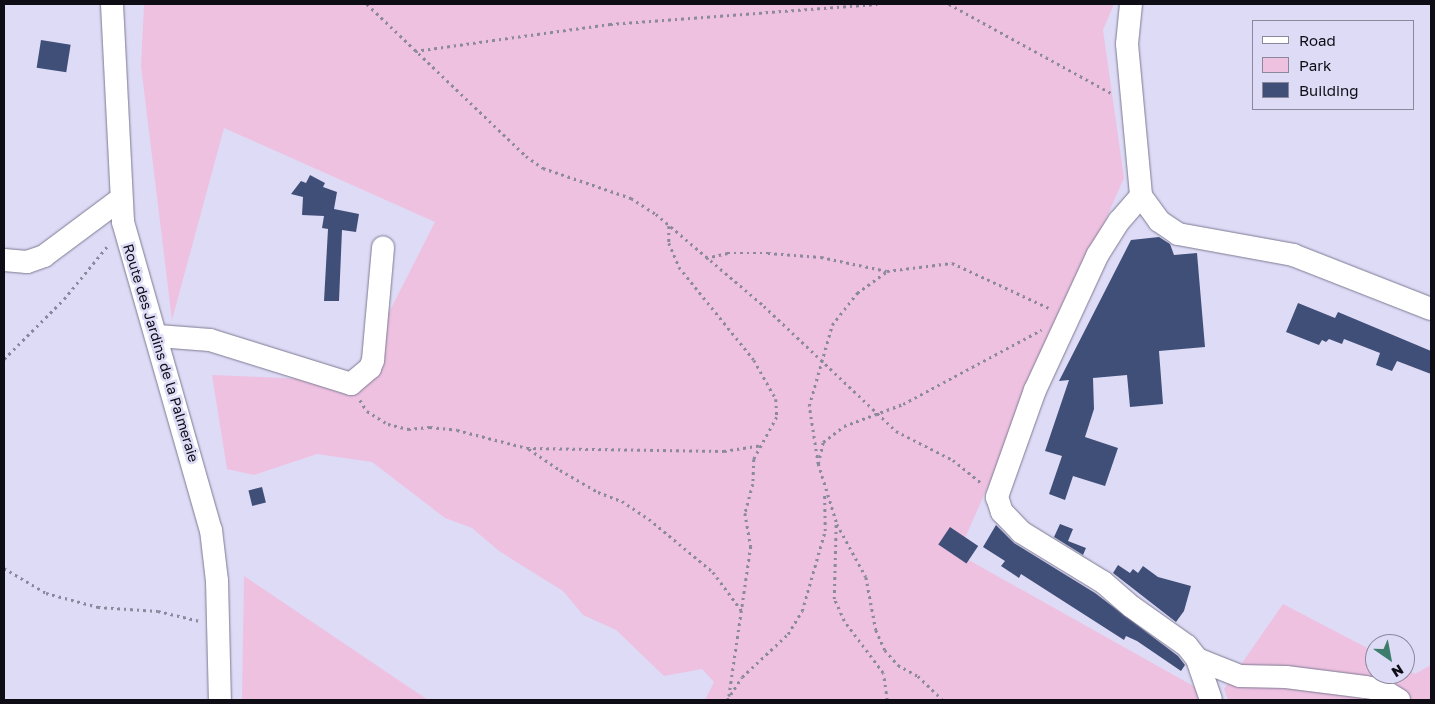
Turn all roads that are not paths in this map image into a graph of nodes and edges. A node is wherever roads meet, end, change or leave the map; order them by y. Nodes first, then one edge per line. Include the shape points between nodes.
1 (112, 4) edge
2 (1131, 4) edge
3 (1141, 196) junction
4 (119, 200) junction
5 (383, 247) dead end
6 (4, 260) edge
7 (1431, 309) edge
8 (158, 336) junction
9 (1197, 659) junction
10 (220, 700) edge
11 (1211, 700) edge
12 (1399, 700) edge

1 - 4 street, Route des Jardins de la Palmeraie
2 - 3 street via 1127,44
3 - 7 street via 1159,221 1178,234 1292,255
3 - 9 street via 1119,221 1097,256 1035,390 997,497 1002,512 1021,532 1103,582 1187,646
4 - 6 street via 44,256 27,262
4 - 8 street, Route des Jardins de la Palmeraie via 124,229
5 - 8 street via 373,360 370,368 351,384 210,340
8 - 10 street, Route des Jardins de la Palmeraie via 211,530
9 - 11 street
9 - 12 street via 1240,676 1286,677 1365,687 1383,690

